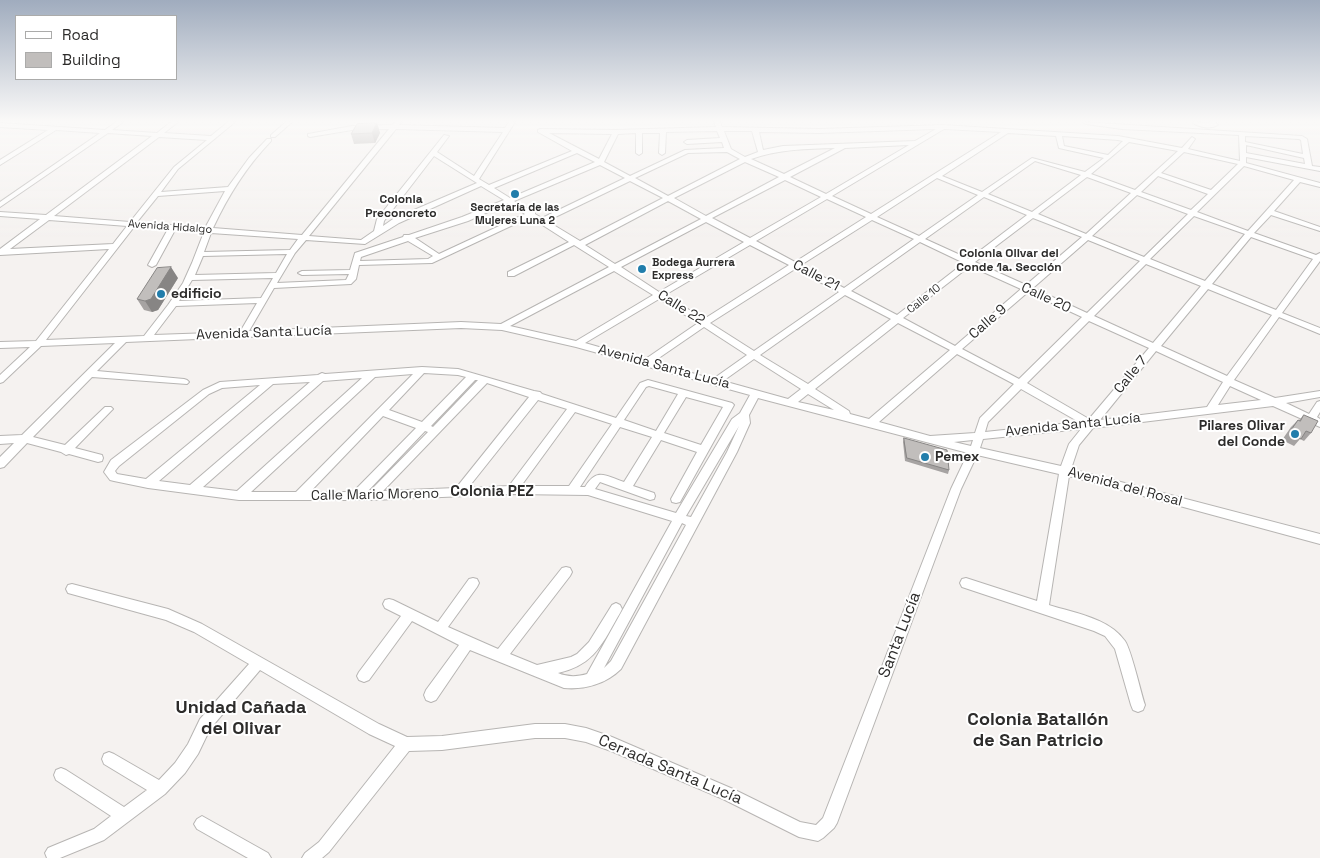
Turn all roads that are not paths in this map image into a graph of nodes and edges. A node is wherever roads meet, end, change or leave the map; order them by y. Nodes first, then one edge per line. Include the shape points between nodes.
1 (62, 162) edge
2 (122, 162) edge
3 (184, 162) edge
4 (249, 162) edge
5 (365, 162) edge
6 (424, 162) edge
7 (449, 162) edge
8 (490, 162) edge
9 (551, 162) edge
10 (601, 162) joint
11 (666, 162) edge
12 (739, 162) edge
13 (752, 162) edge
14 (813, 162) edge
15 (884, 162) edge
16 (958, 162) edge
17 (1029, 162) edge
18 (1050, 162) edge
19 (1102, 162) edge
20 (1170, 162) edge
21 (1241, 162) edge
22 (1252, 162) edge
23 (1266, 162) edge
24 (1308, 162) edge
25 (1309, 168) junction
26 (1320, 169) edge
27 (1084, 174) junction
28 (1157, 174) junction
29 (936, 176) junction
30 (784, 177) junction
31 (633, 179) junction
32 (1299, 179) junction
33 (480, 180) junction
34 (1320, 185) edge
35 (491, 187) junction
36 (231, 188) junction
37 (1135, 193) junction
38 (1212, 193) junction
39 (156, 194) junction
40 (826, 196) junction
41 (984, 196) junction
42 (670, 198) junction
43 (512, 200) junction
44 (0, 205) edge
45 (1270, 212) junction
46 (532, 213) junction
47 (0, 214) edge
48 (1192, 214) junction
49 (1032, 215) junction
50 (870, 217) junction
51 (49, 218) junction
52 (706, 218) junction
53 (543, 220) junction
54 (132, 224) junction
55 (173, 228) junction
56 (1320, 229) edge
57 (209, 230) junction
58 (378, 232) junction
59 (1249, 234) junction
60 (303, 237) junction
61 (407, 237) junction
62 (1087, 237) junction
63 (918, 238) junction
64 (749, 240) junction
65 (362, 242) junction
66 (578, 243) junction
67 (115, 246) junction
68 (1, 252) edge
69 (292, 252) junction
70 (202, 254) junction
71 (439, 257) junction
72 (1319, 258) edge
73 (357, 259) junction
74 (1145, 260) junction
75 (970, 262) junction
76 (152, 265) dead end
77 (796, 265) junction
78 (617, 267) junction
79 (352, 272) junction
80 (302, 273) dead end
81 (511, 274) dead end
82 (277, 275) junction
83 (190, 278) junction
84 (272, 286) junction
85 (1208, 286) junction
86 (1027, 289) junction
87 (844, 291) junction
88 (660, 294) junction
89 (262, 300) junction
90 (173, 304) junction
91 (1276, 314) junction
92 (1088, 318) junction
93 (898, 320) junction
94 (704, 323) junction
95 (502, 327) junction
96 (1320, 331) edge
97 (243, 334) junction
98 (148, 338) junction
99 (124, 339) junction
100 (39, 343) junction
101 (578, 344) junction
102 (0, 345) edge
103 (1154, 348) junction
104 (956, 350) junction
105 (753, 353) junction
106 (646, 362) junction
107 (422, 370) junction
108 (91, 374) junction
109 (372, 374) junction
110 (322, 376) junction
111 (473, 376) junction
112 (485, 379) junction
113 (0, 380) edge
114 (1228, 380) junction
115 (271, 381) junction
116 (184, 382) dead end
117 (714, 382) junction
118 (1021, 384) junction
119 (807, 388) junction
120 (684, 392) junction
121 (756, 393) junction
122 (537, 394) junction
123 (1320, 394) edge
124 (1274, 402) junction
125 (790, 403) junction
126 (1320, 404) edge
127 (108, 408) dead end
128 (573, 408) junction
129 (1210, 410) junction
130 (381, 411) junction
131 (744, 415) junction
132 (853, 418) junction
133 (1316, 421) edge
134 (617, 422) junction
135 (871, 423) junction
136 (1090, 424) junction
137 (429, 429) junction
138 (979, 435) junction
139 (658, 436) junction
140 (27, 439) junction
141 (0, 440) edge
142 (930, 440) junction
143 (704, 450) junction
144 (972, 450) junction
145 (66, 451) junction
146 (98, 458) dead end
147 (0, 464) edge
148 (1065, 471) junction
149 (148, 484) junction
150 (627, 487) junction
151 (192, 490) junction
152 (512, 490) junction
153 (572, 490) junction
154 (588, 491) junction
155 (458, 493) junction
156 (239, 496) junction
157 (299, 496) junction
158 (356, 496) junction
159 (372, 496) junction
160 (650, 496) dead end
161 (676, 499) dead end
162 (679, 518) junction
163 (692, 522) junction
164 (1320, 539) edge
165 (566, 572) dead end
166 (473, 582) dead end
167 (966, 583) dead end
168 (72, 589) dead end
169 (389, 604) dead end
170 (616, 609) dead end
171 (1042, 609) junction
172 (410, 614) junction
173 (438, 630) junction
174 (468, 643) junction
175 (500, 656) junction
176 (257, 664) junction
177 (536, 671) junction
178 (364, 676) dead end
179 (591, 679) junction
180 (431, 694) dead end
181 (1138, 705) dead end
182 (406, 744) junction
183 (109, 760) dead end
184 (61, 775) dead end
185 (160, 789) junction
186 (124, 816) junction
187 (202, 824) dead end
188 (818, 833) joint
189 (53, 853) dead end
190 (263, 858) edge
191 (310, 858) edge

1 - 44 street
2 - 51 street
3 - 39 street
4 - 36 street
5 - 60 street
6 - 58 street via 380,221
7 - 33 street, Calle 22
8 - 33 street
9 - 35 street
10 - 31 street, Calle 21
10 - 43 street
11 - 31 street
12 - 42 street
13 - 30 street, Calle 20
14 - 30 street
15 - 40 street
16 - 29 street
17 - 41 street
18 - 27 street
19 - 27 street, Calle 10
20 - 28 street, Calle 9
21 - 38 street, Santa Lucía
22 - 32 street
23 - 25 street
24 - 25 street
25 - 26 street
27 - 37 street
27 - 49 street, Calle 10
28 - 37 street, Calle 9
28 - 38 street
29 - 41 street
29 - 50 street
30 - 40 street, Calle 20
30 - 52 street
31 - 42 street, Calle 21
31 - 53 street
32 - 34 street
32 - 45 street, Calle 7
33 - 35 street, Calle 22
33 - 58 street
35 - 43 street, Calle 22
36 - 39 street
36 - 57 street
37 - 48 street
37 - 62 street, Calle 9
38 - 48 street, Santa Lucía
39 - 54 street
40 - 50 street, Calle 20
40 - 64 street
41 - 49 street
41 - 63 street
42 - 52 street, Calle 21
42 - 66 street
43 - 46 street, Calle 22
43 - 61 street
45 - 56 street
45 - 59 street, Calle 7
46 - 53 street, Calle 22
46 - 71 street
47 - 51 street, Avenida Hidalgo
48 - 59 street
48 - 74 street, Santa Lucía
49 - 62 street
49 - 75 street, Calle 10
50 - 63 street, Calle 20
50 - 77 street
51 - 54 street, Avenida Hidalgo
51 - 68 street
52 - 64 street, Calle 21
52 - 78 street
53 - 66 street, Calle 22
54 - 55 street, Avenida Hidalgo
54 - 67 street
55 - 57 street, Avenida Hidalgo
55 - 76 street
57 - 60 street, Avenida Hidalgo
57 - 70 street
58 - 65 street
59 - 72 street
59 - 85 street, Calle 7
60 - 65 street, Avenida Hidalgo
60 - 69 street
61 - 71 street
61 - 73 street
62 - 74 street
62 - 86 street, Calle 9
63 - 75 street, Calle 20
63 - 87 street
64 - 77 street, Calle 21
64 - 88 street
65 - 73 street
66 - 78 street, Calle 22
66 - 81 street
67 - 68 street
67 - 100 street
69 - 70 street
69 - 82 street
70 - 83 street
71 - 73 street via 425,262
72 - 91 street
73 - 79 street
74 - 85 street
74 - 92 street, Santa Lucía
75 - 86 street, Calle 20
75 - 93 street, Calle 10
77 - 87 street, Calle 21
77 - 94 street
78 - 88 street, Calle 22
78 - 95 street
79 - 80 street
79 - 84 street via 352,279 346,283
82 - 83 street
82 - 84 street
83 - 90 street
84 - 89 street
85 - 91 street
85 - 103 street, Calle 7
86 - 92 street, Calle 20
86 - 104 street, Calle 9
87 - 93 street, Calle 21
87 - 105 street
88 - 94 street, Calle 22
88 - 101 street
89 - 90 street
89 - 97 street
90 - 98 street
91 - 96 street
91 - 114 street
92 - 103 street, Calle 20
92 - 118 street, Santa Lucía
93 - 104 street, Calle 21
93 - 119 street, Calle 10
94 - 105 street, Calle 22
94 - 106 street
95 - 97 street, Avenida Santa Lucía via 461,325
95 - 101 street, Avenida Santa Lucía
97 - 98 street, Avenida Santa Lucía
98 - 99 street, Avenida Santa Lucía
99 - 100 street, Avenida Santa Lucía
99 - 108 street
100 - 102 street, Avenida Santa Lucía
100 - 113 street
101 - 106 street, Avenida Santa Lucía
103 - 114 street, Calle 20
103 - 136 street, Calle 7
104 - 118 street, Calle 21
104 - 135 street, Calle 9
105 - 117 street
105 - 119 street, Calle 22
106 - 117 street, Avenida Santa Lucía
107 - 109 street
107 - 111 street
107 - 130 street
108 - 116 street
108 - 140 street
109 - 110 street
109 - 156 street
110 - 115 street
110 - 151 street
111 - 112 street
111 - 137 street
112 - 122 street
112 - 137 street
114 - 124 street, Calle 20
114 - 129 street
115 - 149 street
115 - 149 street, Calle Mario Moreno via 225,384 206,392 115,463 109,472 114,477
117 - 121 street, Avenida Santa Lucía
118 - 136 street, Calle 21
118 - 138 street, Santa Lucía via 983,421
119 - 125 street, Calle 10
119 - 132 street, Calle 22
120 - 134 street via 650,383 643,385
120 - 139 street
120 - 143 street via 729,407
121 - 125 street, Avenida Santa Lucía
121 - 131 street
122 - 128 street
122 - 155 street
123 - 124 street, Avenida Santa Lucía
124 - 129 street, Avenida Santa Lucía
124 - 133 street, Calle 20
125 - 132 street, Avenida Santa Lucía
126 - 133 street
127 - 145 street
128 - 134 street
128 - 152 street
129 - 136 street, Avenida Santa Lucía
130 - 137 street
130 - 157 street
131 - 162 street via 736,422
131 - 163 street via 745,423 732,452
132 - 135 street, Avenida Santa Lucía
134 - 139 street
134 - 153 street
135 - 142 street, Avenida Santa Lucía
136 - 138 street, Avenida Santa Lucía
136 - 148 street, Calle 7 via 1074,444
137 - 158 street
137 - 159 street
138 - 142 street, Avenida Santa Lucía
138 - 144 street, Santa Lucía
139 - 143 street
139 - 150 street
140 - 141 street
140 - 145 street
140 - 147 street
142 - 144 street, Avenida del Rosal
143 - 161 street
144 - 148 street, Avenida del Rosal
144 - 188 street, Santa Lucía via 829,823
145 - 146 street
148 - 164 street, Avenida del Rosal
148 - 171 street, Calle 7
149 - 151 street, Calle Mario Moreno
150 - 154 street via 600,478 592,482
150 - 160 street
151 - 156 street, Calle Mario Moreno
152 - 153 street, Calle Mario Moreno
152 - 155 street, Calle Mario Moreno
153 - 154 street, Calle Mario Moreno
154 - 162 street, Calle Mario Moreno
155 - 159 street, Calle Mario Moreno
156 - 157 street, Calle Mario Moreno
157 - 158 street, Calle Mario Moreno
158 - 159 street, Calle Mario Moreno
162 - 163 street, Calle Mario Moreno
162 - 179 street
163 - 179 street via 616,665 608,673
165 - 175 street
166 - 173 street
167 - 171 street
168 - 176 street, Cerrada Santa Lucía via 168,615 198,628
169 - 172 street
170 - 177 street via 582,658 564,666
171 - 181 street via 1097,626 1117,639 1122,646
172 - 173 street
172 - 178 street
173 - 174 street
174 - 175 street
174 - 180 street
175 - 177 street
176 - 182 street, Cerrada Santa Lucía
176 - 185 street via 205,724 187,759
177 - 179 street via 564,682 579,683
182 - 188 street, Cerrada Santa Lucía via 542,731 586,735 728,794 799,829
182 - 191 street via 324,847
183 - 185 street
184 - 186 street
185 - 186 street
186 - 189 street via 99,835
187 - 190 street

